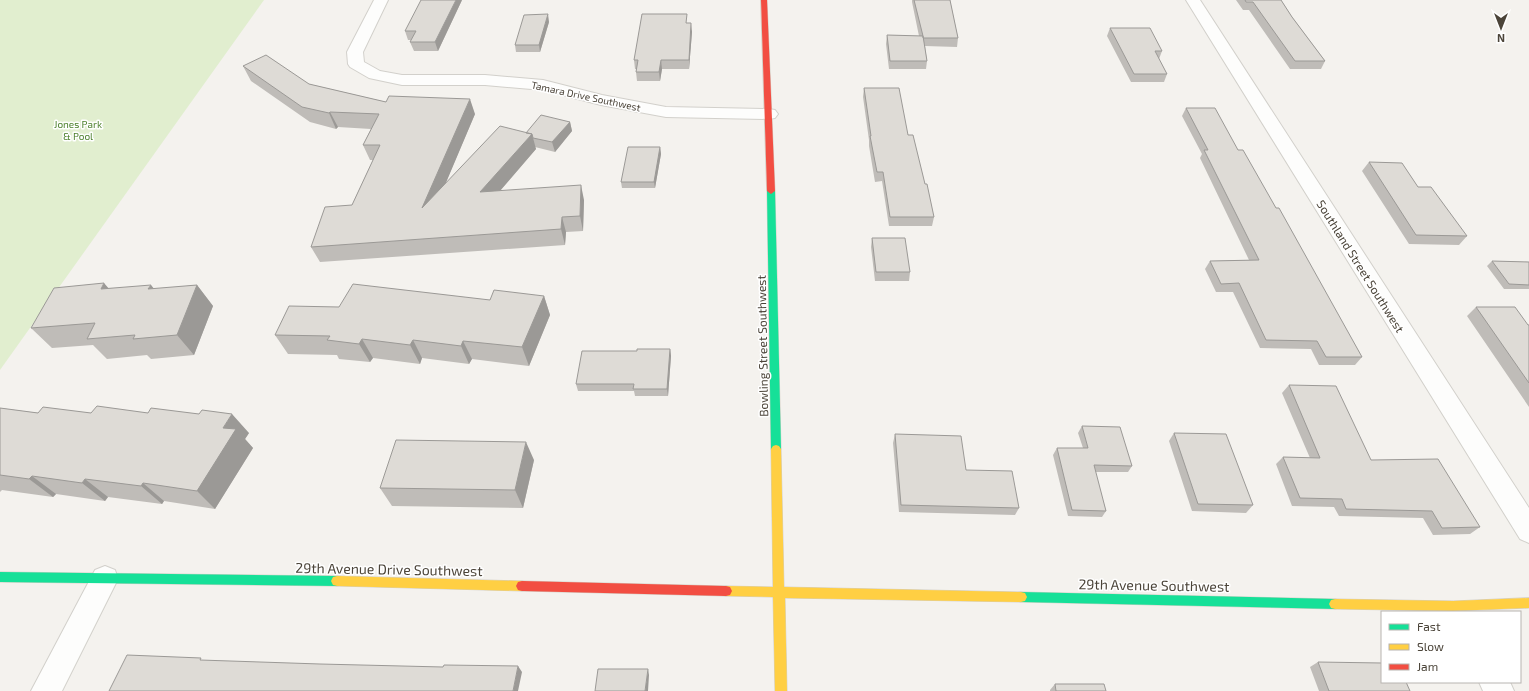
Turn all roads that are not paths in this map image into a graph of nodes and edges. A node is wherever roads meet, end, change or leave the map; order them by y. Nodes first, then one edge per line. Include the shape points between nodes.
1 (381, 0) edge
2 (764, 0) edge
3 (1193, 0) edge
4 (769, 114) junction
5 (1529, 531) edge
6 (0, 577) edge
7 (105, 579) junction
8 (778, 592) junction
9 (1529, 603) edge
10 (1455, 609) edge
11 (46, 691) edge
12 (781, 691) edge

1 - 4 street, Tamara Drive Southwest via 355,52 356,64 375,75 402,80 485,80 543,85 601,100 666,112
2 - 4 street, Bowling Street Southwest
3 - 5 street, Southland Street Southwest
4 - 8 street, Bowling Street Southwest
6 - 7 street, 29th Avenue Drive Southwest
7 - 8 street, 29th Avenue Drive Southwest
7 - 11 street
8 - 10 street, 29th Avenue Southwest
8 - 12 street, Bowling Street Southwest
9 - 10 street, 29th Avenue Southwest

